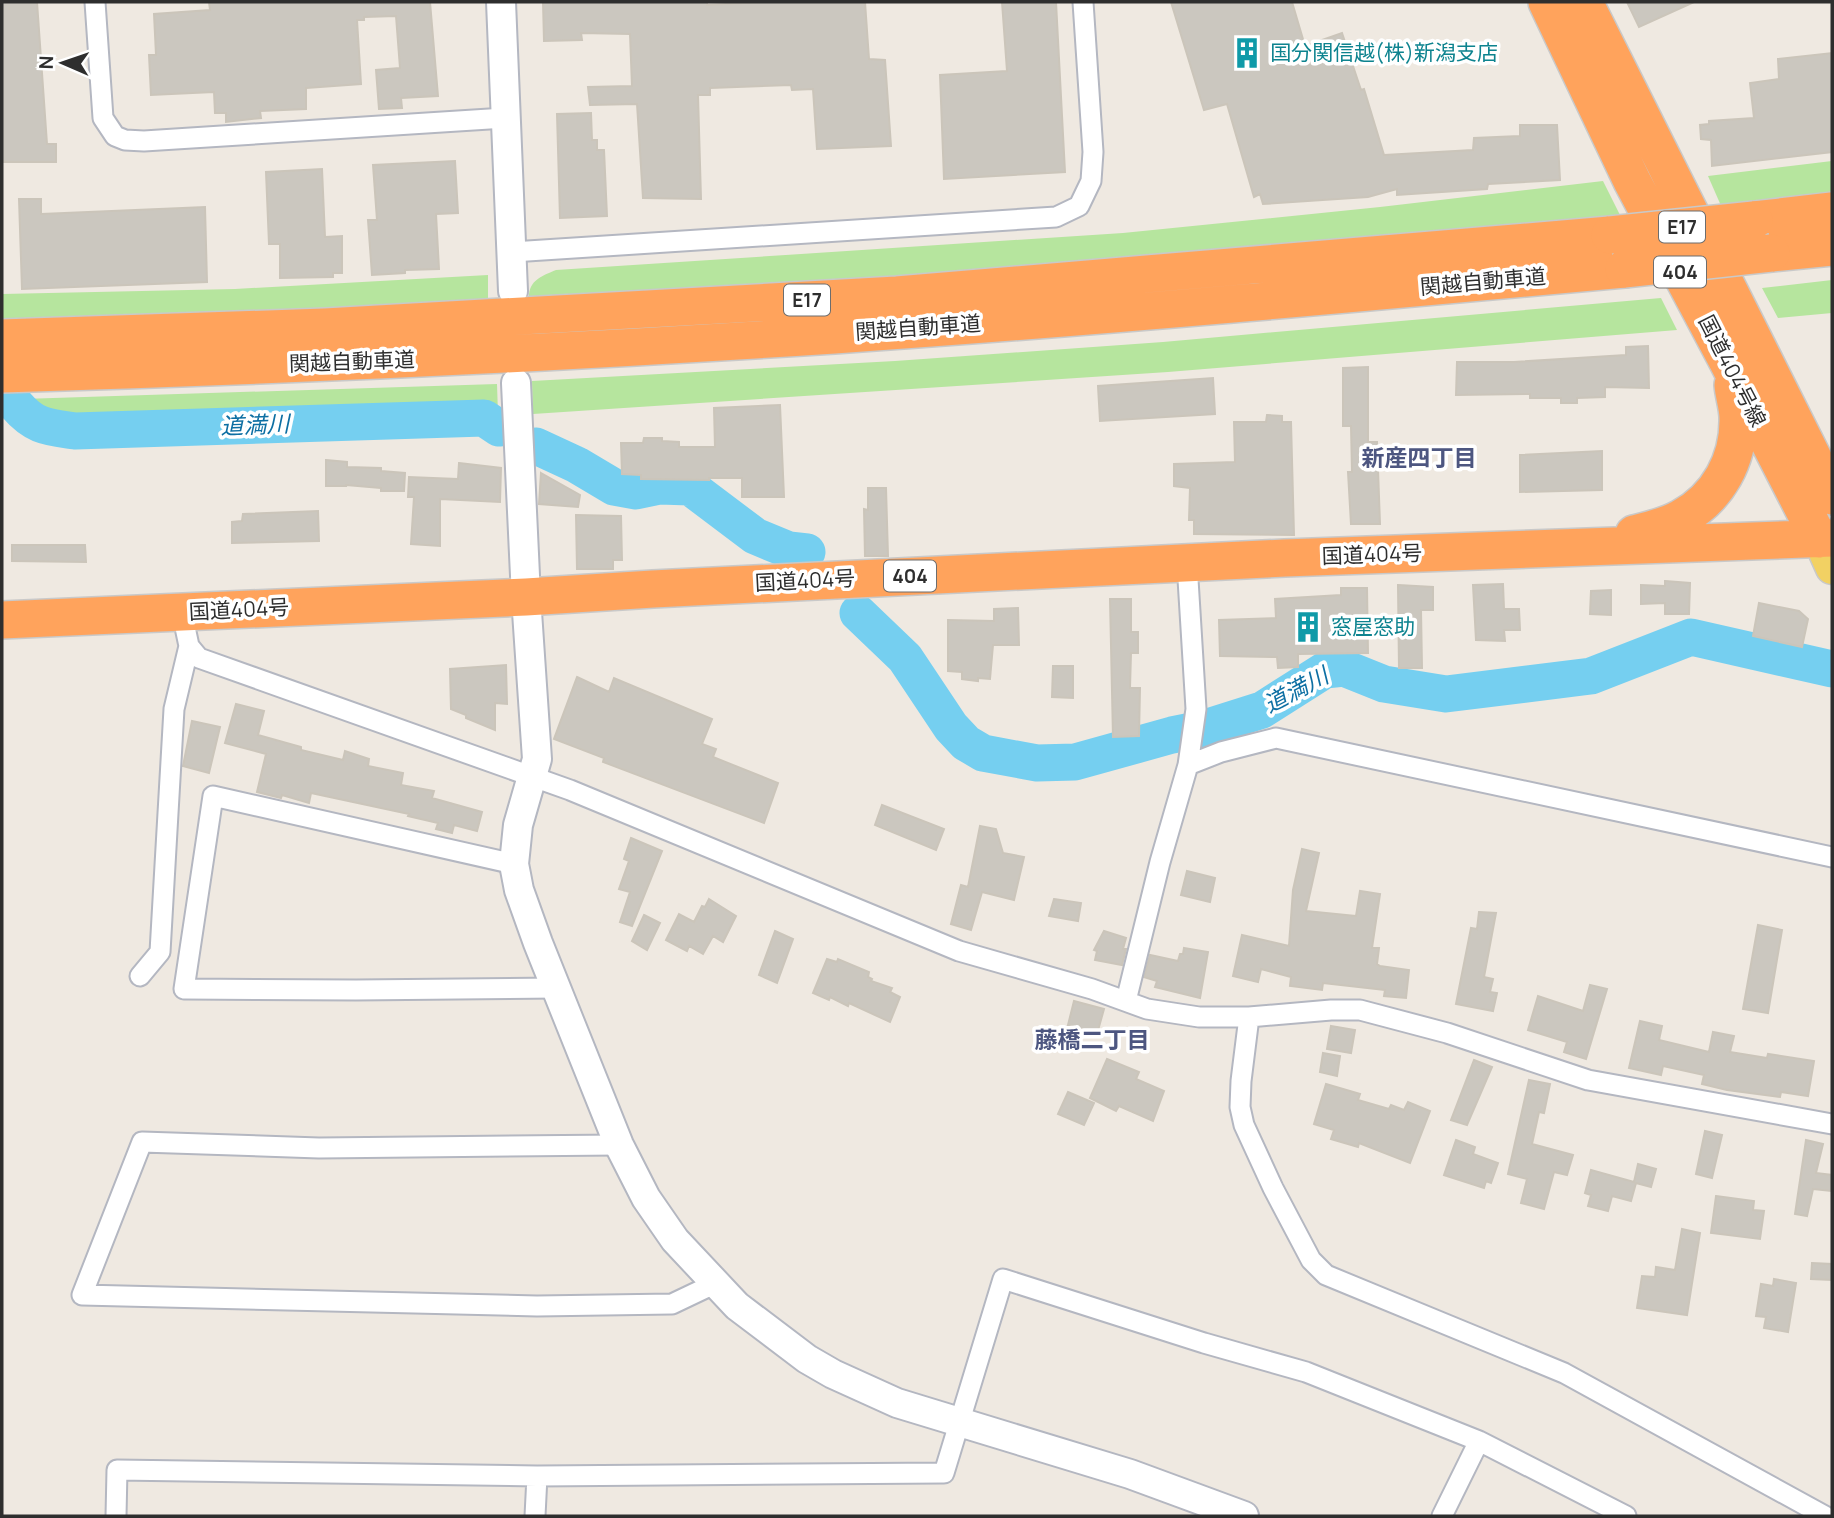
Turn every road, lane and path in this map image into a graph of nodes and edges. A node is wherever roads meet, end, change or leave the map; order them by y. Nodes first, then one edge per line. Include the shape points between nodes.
1 (95, 2) edge
2 (502, 2) edge
3 (1083, 2) edge
4 (1547, 2) edge
5 (1584, 2) edge
6 (505, 118) junction
7 (1832, 211) edge
8 (1832, 247) edge
9 (512, 252) junction
10 (513, 291) dead end
11 (2, 338) edge
12 (1728, 362) junction
13 (2, 374) edge
14 (516, 383) dead end
15 (1832, 496) edge
16 (1589, 547) junction
17 (1828, 548) edge
18 (1187, 563) junction
19 (526, 597) junction
20 (2, 620) edge
21 (185, 630) junction
22 (1188, 765) junction
23 (533, 777) junction
24 (1832, 857) edge
25 (514, 864) junction
26 (140, 976) dead end
27 (557, 988) junction
28 (1126, 1001) junction
29 (1249, 1017) junction
30 (1832, 1124) edge
31 (619, 1145) junction
32 (714, 1284) junction
33 (958, 1423) junction
34 (1479, 1441) junction
35 (537, 1476) junction
36 (116, 1516) edge
37 (536, 1516) edge
38 (1244, 1516) edge
39 (1442, 1516) edge
40 (1626, 1516) edge
41 (1825, 1516) edge

1 - 6 street via 103,118 115,136 125,140
2 - 6 street
3 - 9 street via 1091,181 1079,206 1056,217
4 - 12 highway, 国道404号線 / 404 via 1632,181
5 - 15 highway, 国道404号線 / 404
6 - 9 street
7 - 11 highway, 関越自動車道 / E17, bridge via 1609,235 897,295 325,327
8 - 13 highway, 関越自動車道 / E17, bridge via 1201,307 832,335 357,362
9 - 10 street
12 - 16 highway via 1738,417 1735,448 1721,482 1682,518 1666,526
12 - 17 highway, 国道404号線 / 404
14 - 19 street
16 - 17 highway, 国道404号 / 404
16 - 18 highway, 国道404号 / 404
18 - 19 highway, 国道404号 / 404
18 - 22 street via 1196,709
19 - 21 highway, 国道404号 / 404
19 - 23 street via 537,759
20 - 21 highway, 国道404号 / 404
21 - 23 street via 199,658
21 - 26 street via 174,709 160,952
22 - 24 street via 1276,738
22 - 28 street
23 - 25 street via 518,825
23 - 28 street via 960,951
25 - 27 street via 519,890
25 - 27 street via 213,796 184,989
27 - 31 street
28 - 29 street via 1199,1017
29 - 30 street via 1360,1010 1447,1033 1588,1080
29 - 41 street via 1241,1081 1244,1125 1311,1261 1326,1275 1564,1373
31 - 32 street via 646,1198
31 - 32 street via 319,1148 142,1142 82,1295 523,1306 672,1304
32 - 33 street via 770,1332 833,1374 897,1403
33 - 34 street via 1003,1279 1306,1372
33 - 35 street via 944,1473
33 - 38 street via 1130,1474
34 - 39 street
34 - 40 street
35 - 36 street via 117,1471
35 - 37 street

